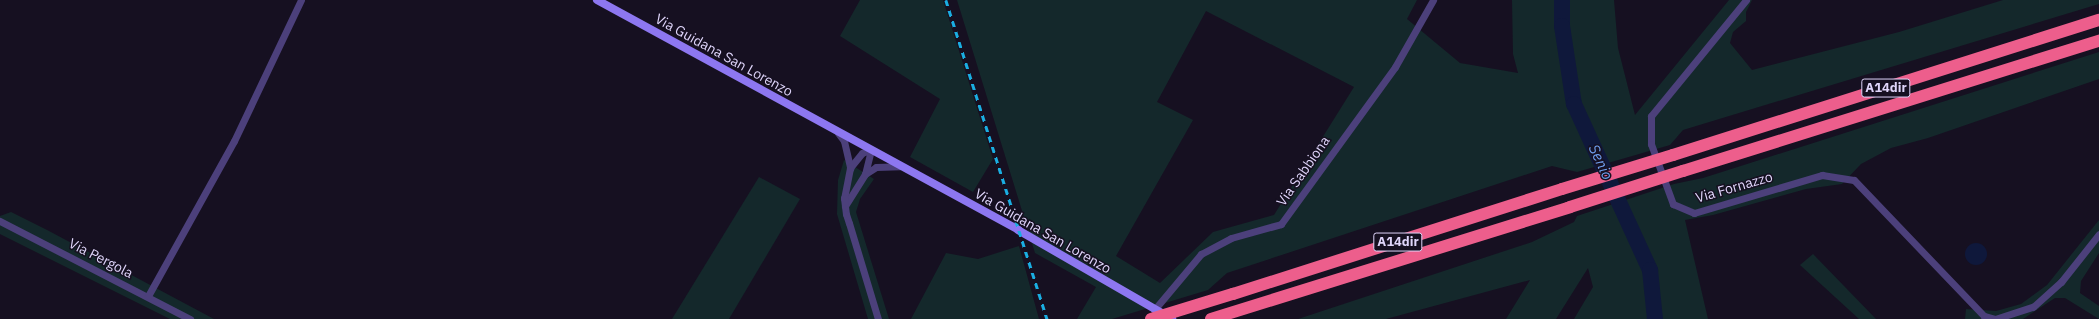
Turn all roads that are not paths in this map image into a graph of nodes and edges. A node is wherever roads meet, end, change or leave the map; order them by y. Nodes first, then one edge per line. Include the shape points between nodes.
1 (301, 0) edge
2 (597, 0) edge
3 (1433, 0) edge
4 (1746, 0) edge
5 (2099, 20) edge
6 (2099, 41) edge
7 (838, 133) junction
8 (871, 150) junction
9 (900, 166) junction
10 (850, 168) junction
11 (865, 174) junction
12 (845, 206) junction
13 (0, 221) edge
14 (2099, 234) edge
15 (148, 296) junction
16 (1152, 315) edge
17 (1983, 318) edge
18 (190, 319) edge
19 (878, 319) edge
20 (1172, 319) edge
21 (1211, 319) edge

1 - 15 street via 234,141
2 - 7 street, Via Guidana San Lorenzo
3 - 16 street, Via Sabbiona via 1395,67 1281,224 1231,238 1201,254
4 - 17 street, Via Fornazzo via 1651,116 1651,144 1673,204 1694,213 1822,175 1854,180
5 - 16 highway, A14dir, bridge via 1233,294
6 - 21 highway, A14dir, bridge
7 - 8 street, Via Guidana San Lorenzo
7 - 10 street via 844,141
8 - 9 street, Via Guidana San Lorenzo
8 - 10 street via 862,154
8 - 11 street
9 - 11 street via 876,167
9 - 16 street, Via Guidana San Lorenzo via 1018,230
10 - 12 street via 845,186
11 - 12 street
12 - 19 street
13 - 15 street, Via Pergola
14 - 17 street via 2062,282 2033,307 1995,319
15 - 18 street, Via Pergola
16 - 20 street, Via Guidana San Lorenzo

